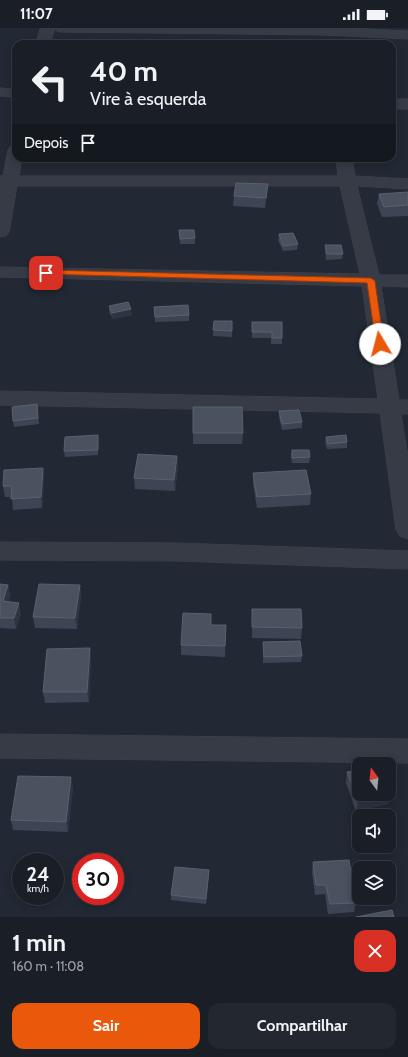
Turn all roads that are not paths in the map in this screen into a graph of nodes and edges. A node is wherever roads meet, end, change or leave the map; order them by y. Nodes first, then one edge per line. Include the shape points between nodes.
1 (48, 28) edge
2 (62, 28) edge
3 (326, 34) edge
4 (408, 36) edge
5 (44, 40) edge
6 (0, 92) edge
7 (12, 93) edge
8 (396, 104) edge
9 (408, 104) edge
10 (12, 161) edge
11 (345, 162) edge
12 (5, 181) edge
13 (347, 181) junction
14 (408, 184) edge
15 (0, 232) edge
16 (0, 272) edge
17 (371, 281) junction
18 (408, 282) edge
19 (0, 398) edge
20 (398, 407) edge
21 (408, 530) edge
22 (0, 551) edge
23 (408, 560) edge
24 (0, 746) edge
25 (408, 751) edge

1 - 5 street
2 - 3 street
3 - 4 street
6 - 7 street
8 - 9 street
10 - 12 street
11 - 13 street
12 - 13 street
12 - 15 street
13 - 14 street
13 - 17 street
16 - 17 street
17 - 18 street
17 - 20 street
19 - 20 street
20 - 21 street
22 - 23 street via 177,552
24 - 25 street

